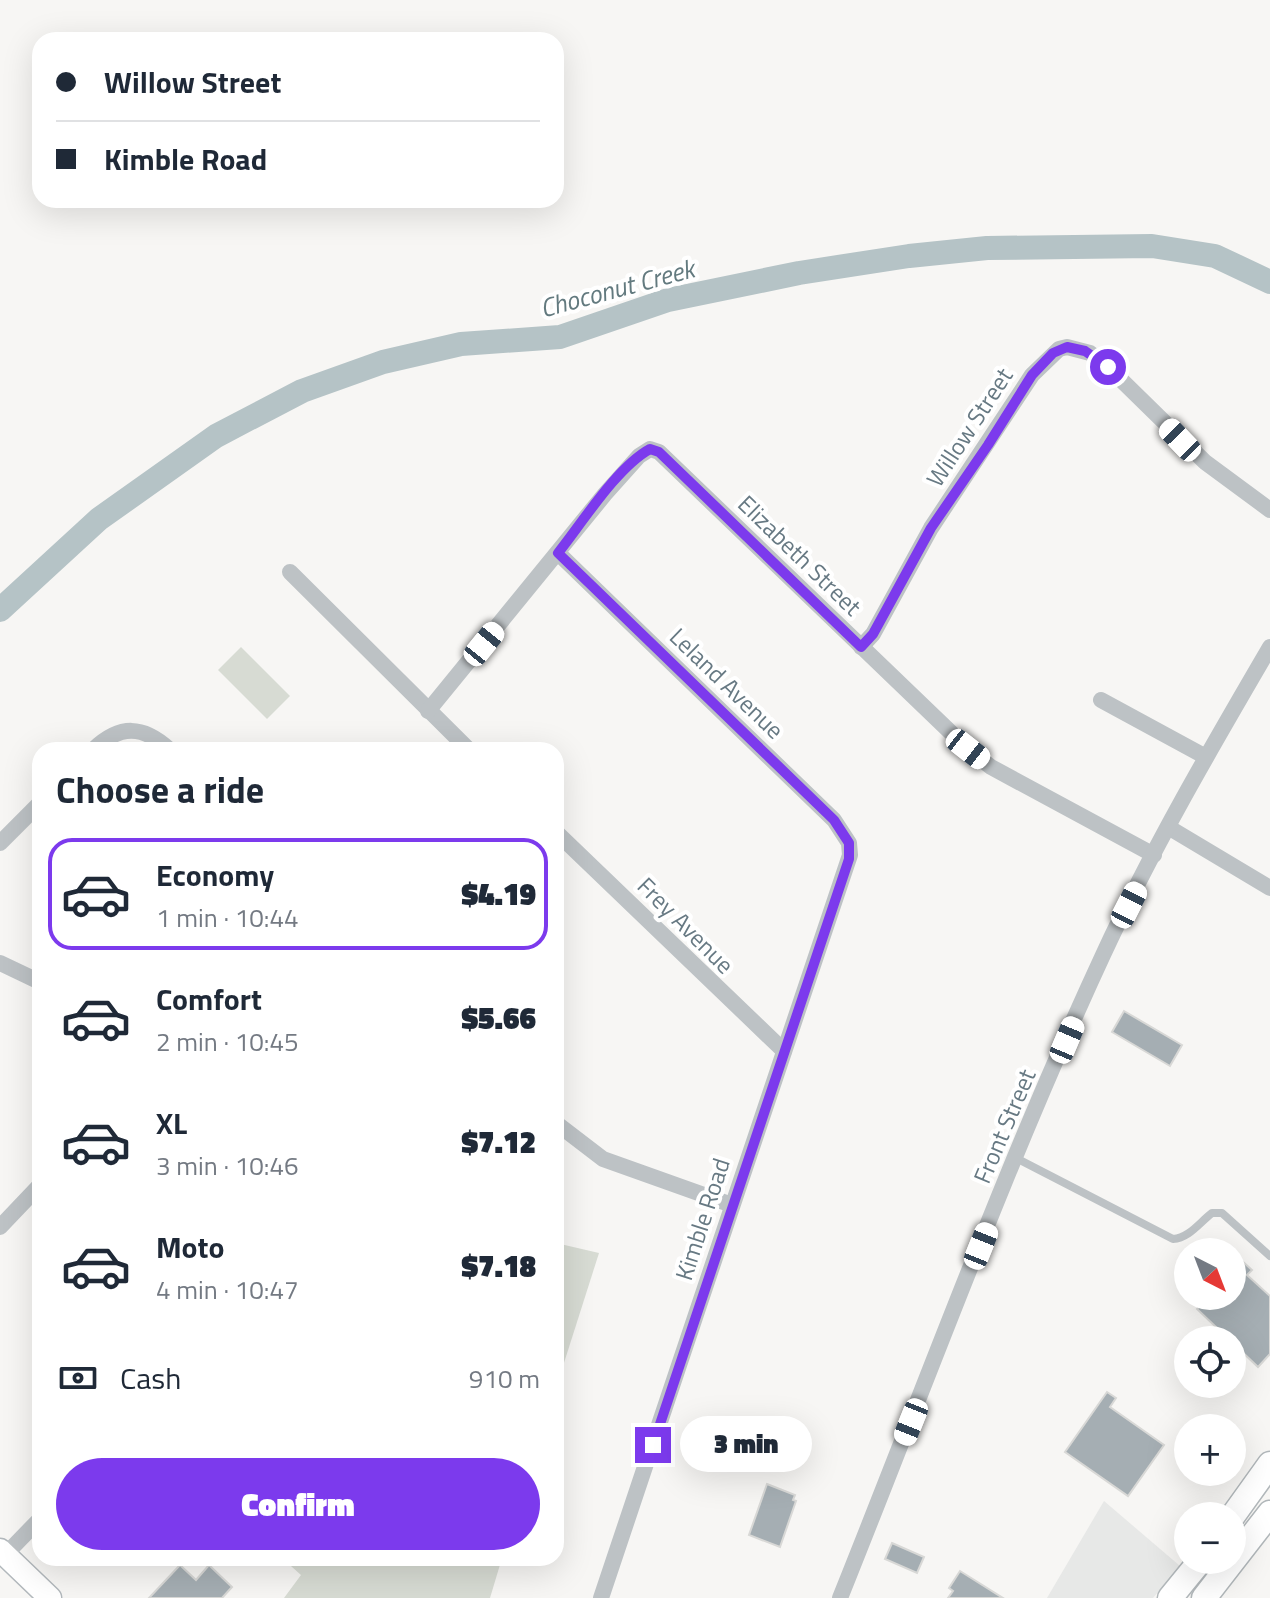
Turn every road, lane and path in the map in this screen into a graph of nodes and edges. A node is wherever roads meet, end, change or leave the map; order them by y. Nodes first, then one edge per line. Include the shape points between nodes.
1 (1270, 510) edge
2 (558, 553) junction
3 (290, 572) dead end
4 (861, 647) junction
5 (1270, 647) edge
6 (1101, 700) dead end
7 (428, 711) junction
8 (101, 742) edge
9 (161, 742) edge
10 (461, 742) edge
11 (1206, 757) junction
12 (32, 811) edge
13 (1168, 827) junction
14 (564, 840) edge
15 (0, 843) edge
16 (850, 855) joint
17 (1154, 855) junction
18 (1270, 888) edge
19 (0, 963) edge
20 (32, 978) edge
21 (784, 1051) junction
22 (564, 1129) edge
23 (1016, 1158) junction
24 (32, 1193) edge
25 (732, 1205) junction
26 (0, 1227) edge
27 (1270, 1256) edge
28 (1270, 1464) edge
29 (1243, 1502) edge
30 (1270, 1513) edge
31 (32, 1526) edge
32 (3, 1553) edge
33 (1190, 1574) edge
34 (50, 1598) edge
35 (601, 1598) edge
36 (840, 1598) edge
37 (1170, 1598) edge
38 (1204, 1598) edge

1 - 4 street, Willow Street via 1205,462 1099,360 1085,351 1059,349 1032,375 931,528
2 - 4 street, Elizabeth Street via 650,449
2 - 7 street
2 - 16 street, Leland Avenue via 834,820 849,843
3 - 7 street
4 - 17 street, Elizabeth Street via 991,767
5 - 11 street, Front Street
6 - 11 street
7 - 10 street
8 - 9 street via 122,731 142,731
11 - 13 street, Front Street
12 - 15 street
13 - 17 street, Front Street
13 - 18 street
14 - 21 street, Frey Avenue
16 - 21 street, Kimble Road
17 - 23 street, Front Street via 1103,955
19 - 20 street
21 - 25 street, Kimble Road
22 - 25 street via 603,1159
23 - 27 lane via 1173,1239 1190,1233 1212,1213 1222,1213
23 - 36 street, Front Street
24 - 26 street
25 - 35 street, Kimble Road
28 - 29 main road
30 - 38 main road
31 - 32 street
32 - 34 street
33 - 37 main road

